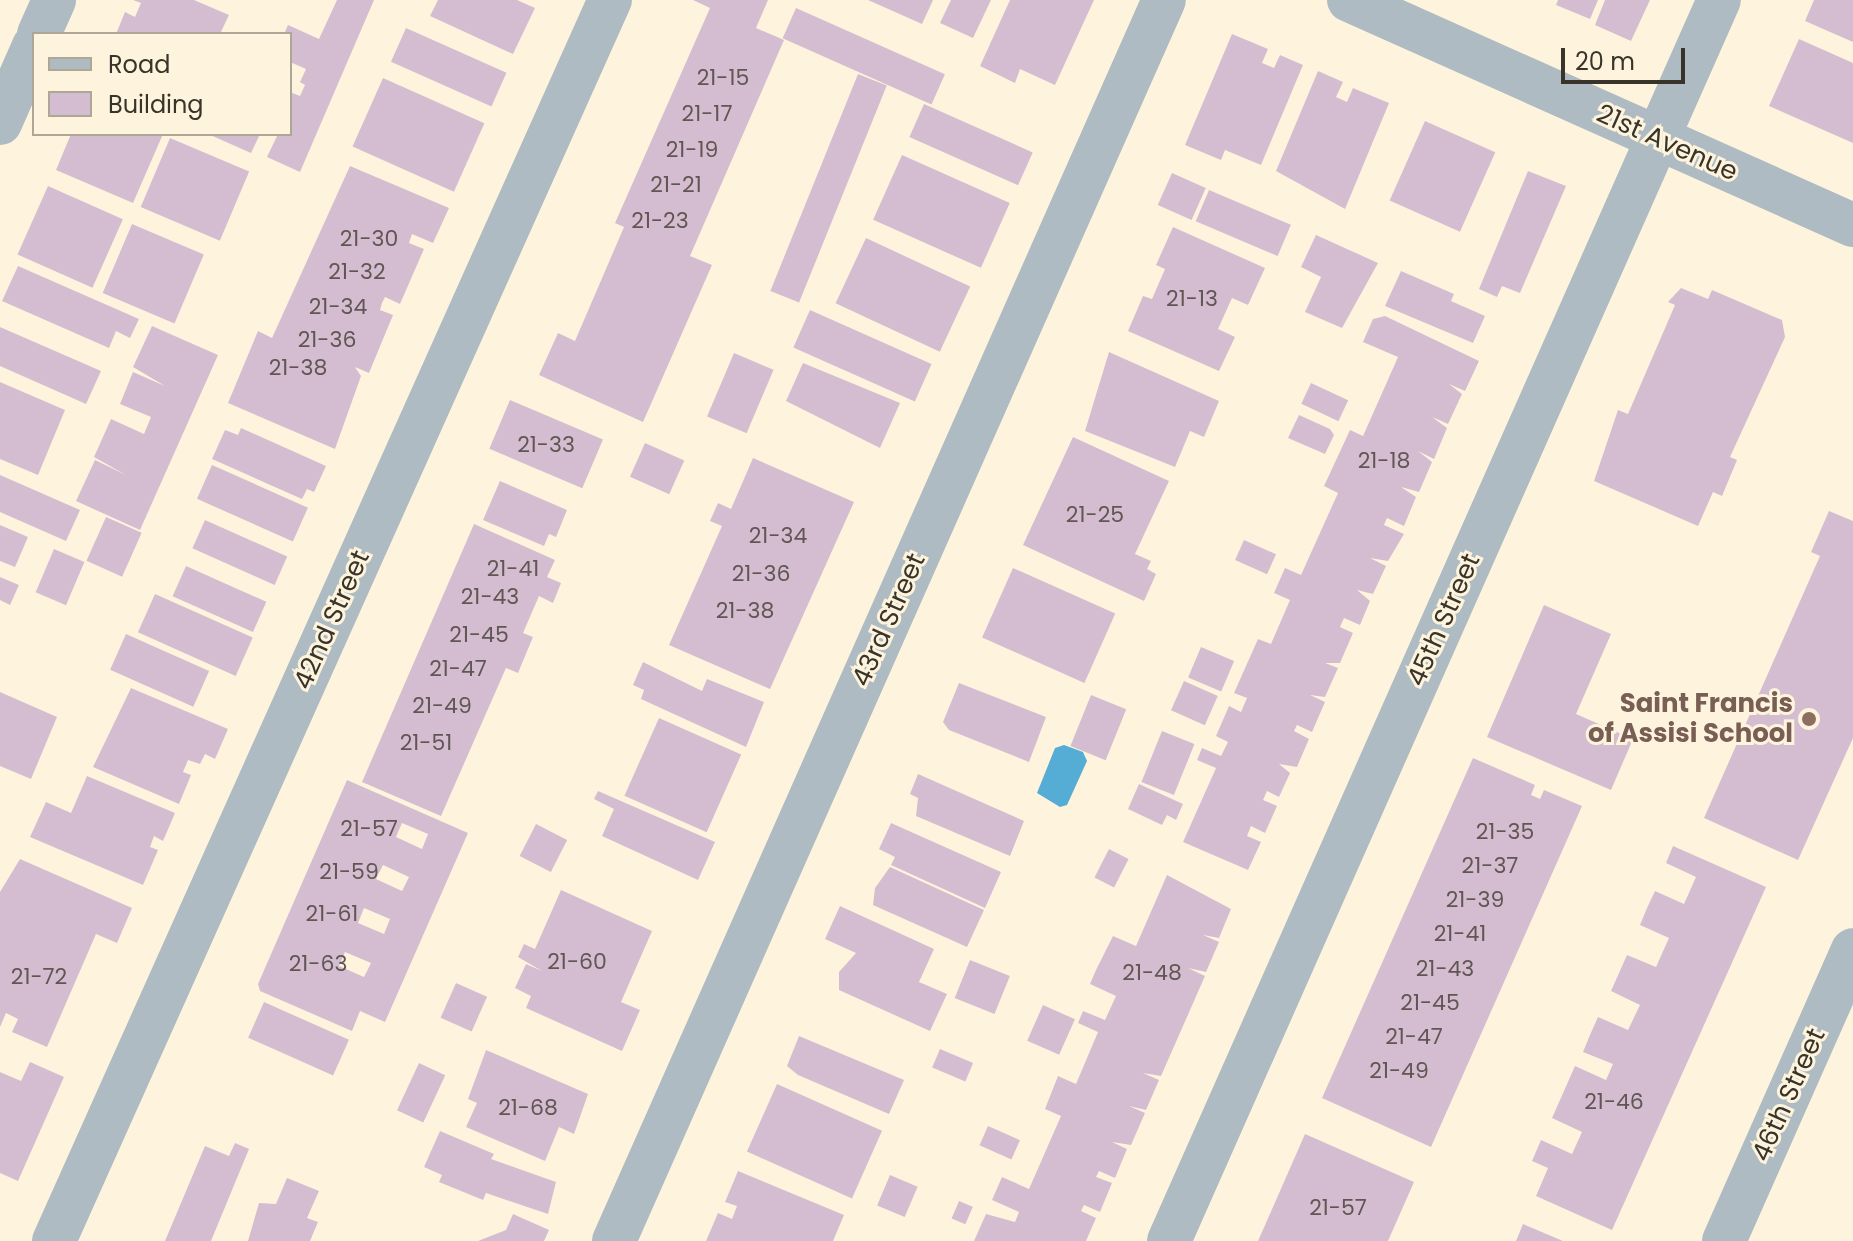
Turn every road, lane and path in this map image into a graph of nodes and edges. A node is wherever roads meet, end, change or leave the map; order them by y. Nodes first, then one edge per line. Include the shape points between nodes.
1 (54, 0) edge
2 (610, 0) edge
3 (1164, 0) edge
4 (1349, 0) edge
5 (1719, 0) edge
6 (40, 32) edge
7 (32, 51) edge
8 (0, 123) edge
9 (1657, 139) junction
10 (1853, 225) edge
11 (1853, 950) edge
12 (54, 1241) edge
13 (614, 1241) edge
14 (1169, 1241) edge
15 (1724, 1241) edge

1 - 6 street
2 - 12 street, 42nd Street
3 - 13 street, 43rd Street
4 - 9 street, 21st Avenue
5 - 9 street, 45th Street
7 - 8 street
9 - 10 street, 21st Avenue
9 - 14 street, 45th Street
11 - 15 street, 46th Street

